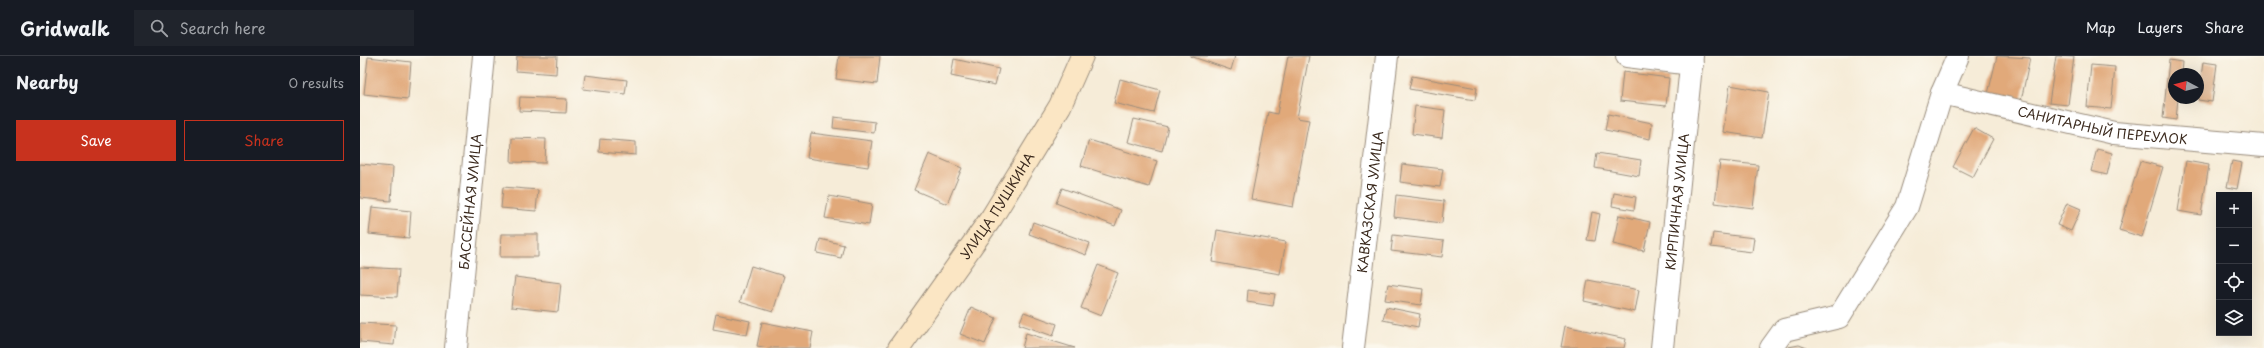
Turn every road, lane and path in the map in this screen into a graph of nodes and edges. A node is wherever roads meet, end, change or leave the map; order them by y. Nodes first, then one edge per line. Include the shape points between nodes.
1 (484, 56) edge
2 (1082, 56) edge
3 (1387, 56) edge
4 (1627, 56) edge
5 (1958, 56) edge
6 (1692, 60) edge
7 (1942, 93) junction
8 (2264, 146) edge
9 (456, 348) edge
10 (899, 348) edge
11 (1353, 348) edge
12 (1662, 348) edge
13 (1771, 348) edge

1 - 9 street, БАССЕЙНАЯ УЛИЦА
2 - 10 main road, УЛИЦА ПУШКИНА via 1060,106 992,217
3 - 11 street, КАВКАЗСКАЯ УЛИЦА
4 - 6 street
5 - 7 street
6 - 12 street, КИРПИЧНАЯ УЛИЦА
7 - 8 street, САНИТАРНЫЙ ПЕРЕУЛОК via 2114,133
7 - 13 street via 1907,207 1839,317 1784,330

